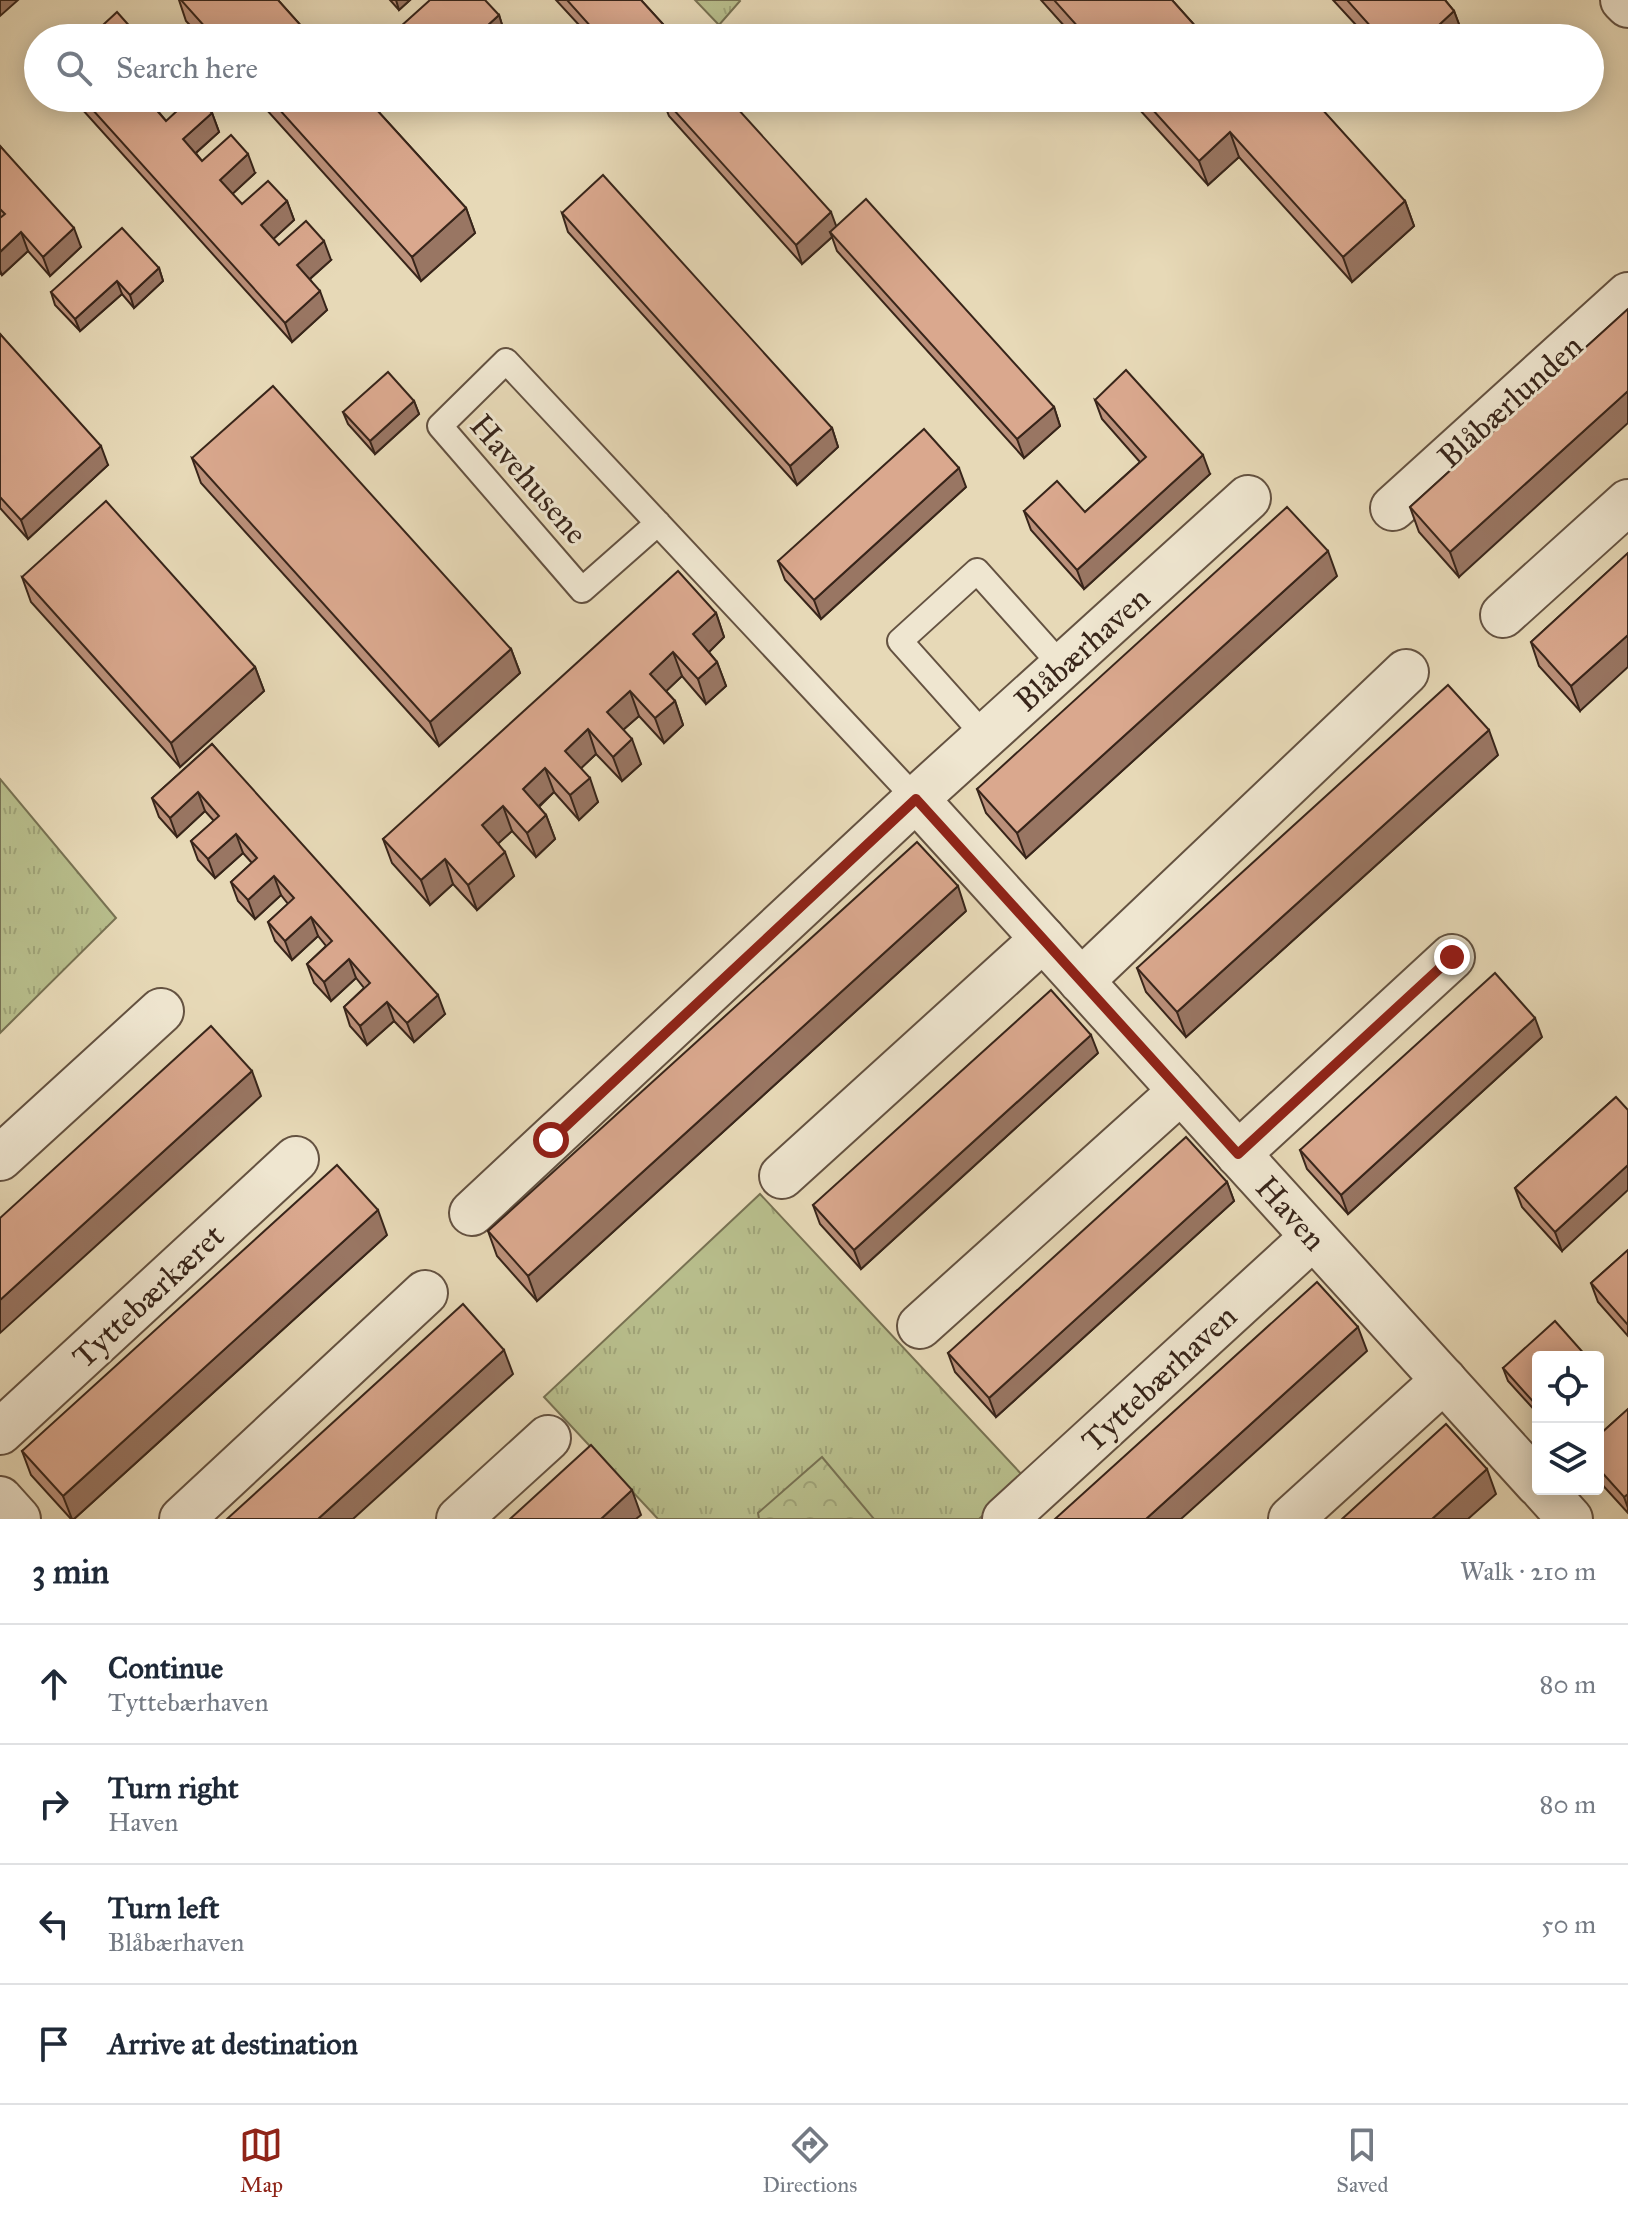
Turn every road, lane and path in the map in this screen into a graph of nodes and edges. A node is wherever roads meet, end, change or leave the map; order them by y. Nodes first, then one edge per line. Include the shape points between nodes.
1 (1623, 0) edge
2 (1628, 5) edge
3 (1628, 295) edge
4 (1248, 498) dead end
5 (1628, 502) edge
6 (1393, 508) dead end
7 (658, 523) junction
8 (1503, 615) dead end
9 (1062, 666) junction
10 (1406, 672) dead end
11 (985, 736) junction
12 (916, 799) junction
13 (1043, 939) junction
14 (1452, 957) dead end
15 (1081, 981) junction
16 (161, 1011) dead end
17 (1181, 1091) junction
18 (1238, 1154) junction
19 (0, 1158) edge
20 (296, 1159) dead end
21 (782, 1176) dead end
22 (472, 1213) dead end
23 (1313, 1237) junction
24 (425, 1293) dead end
25 (920, 1326) dead end
26 (1444, 1380) junction
27 (0, 1432) edge
28 (548, 1438) dead end
29 (1532, 1477) edge
30 (1548, 1495) edge
31 (182, 1519) edge
32 (459, 1519) edge
33 (1005, 1519) edge
34 (1291, 1519) edge
35 (1570, 1519) edge

1 - 2 street
3 - 6 street, Blåbærlunden
4 - 9 street, Blåbærhaven
5 - 8 street
7 - 7 lane, Havehusene via 582,590 440,426 506,361
7 - 12 lane, Havehusene
9 - 11 street, Blåbærhaven
9 - 11 lane via 977,571 900,641
10 - 15 street
11 - 12 street, Blåbærhaven
12 - 13 street, Haven
12 - 22 street
13 - 15 street, Haven
13 - 21 street
14 - 18 street
15 - 17 street, Haven
16 - 19 street
17 - 18 street, Haven
17 - 25 street
18 - 23 street, Haven
20 - 27 street, Tyttebærkæret
23 - 26 street, Haven
23 - 33 street, Tyttebærhaven
24 - 31 street
26 - 29 street, Haven
26 - 34 street
28 - 32 street
30 - 35 street

